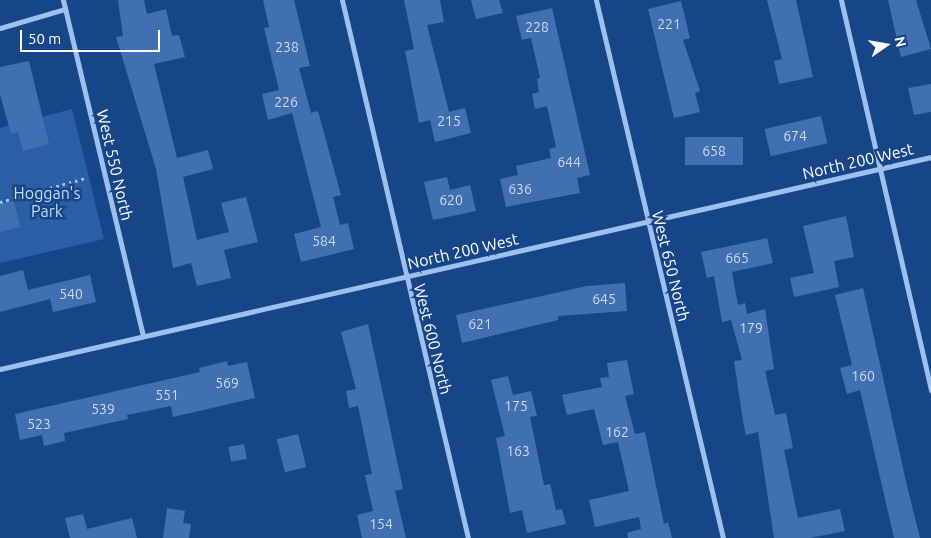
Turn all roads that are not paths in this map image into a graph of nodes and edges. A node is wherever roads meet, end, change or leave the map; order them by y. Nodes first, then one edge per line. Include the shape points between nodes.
1 (63, 0) edge
2 (342, 0) edge
3 (596, 0) edge
4 (841, 0) edge
5 (65, 9) junction
6 (0, 28) edge
7 (931, 157) edge
8 (880, 169) junction
9 (647, 222) junction
10 (405, 277) junction
11 (143, 336) junction
12 (0, 369) edge
13 (931, 391) edge
14 (468, 538) edge
15 (723, 538) edge

1 - 5 street, West 550 North
2 - 10 street, West 600 North
3 - 9 street, West 650 North
4 - 8 street
5 - 6 street
5 - 11 street, West 550 North
7 - 8 street, North 200 West
8 - 9 street, North 200 West
8 - 13 street
9 - 10 street, North 200 West
9 - 15 street, West 650 North
10 - 11 street, North 200 West
10 - 14 street, West 600 North
11 - 12 street, North 200 West

